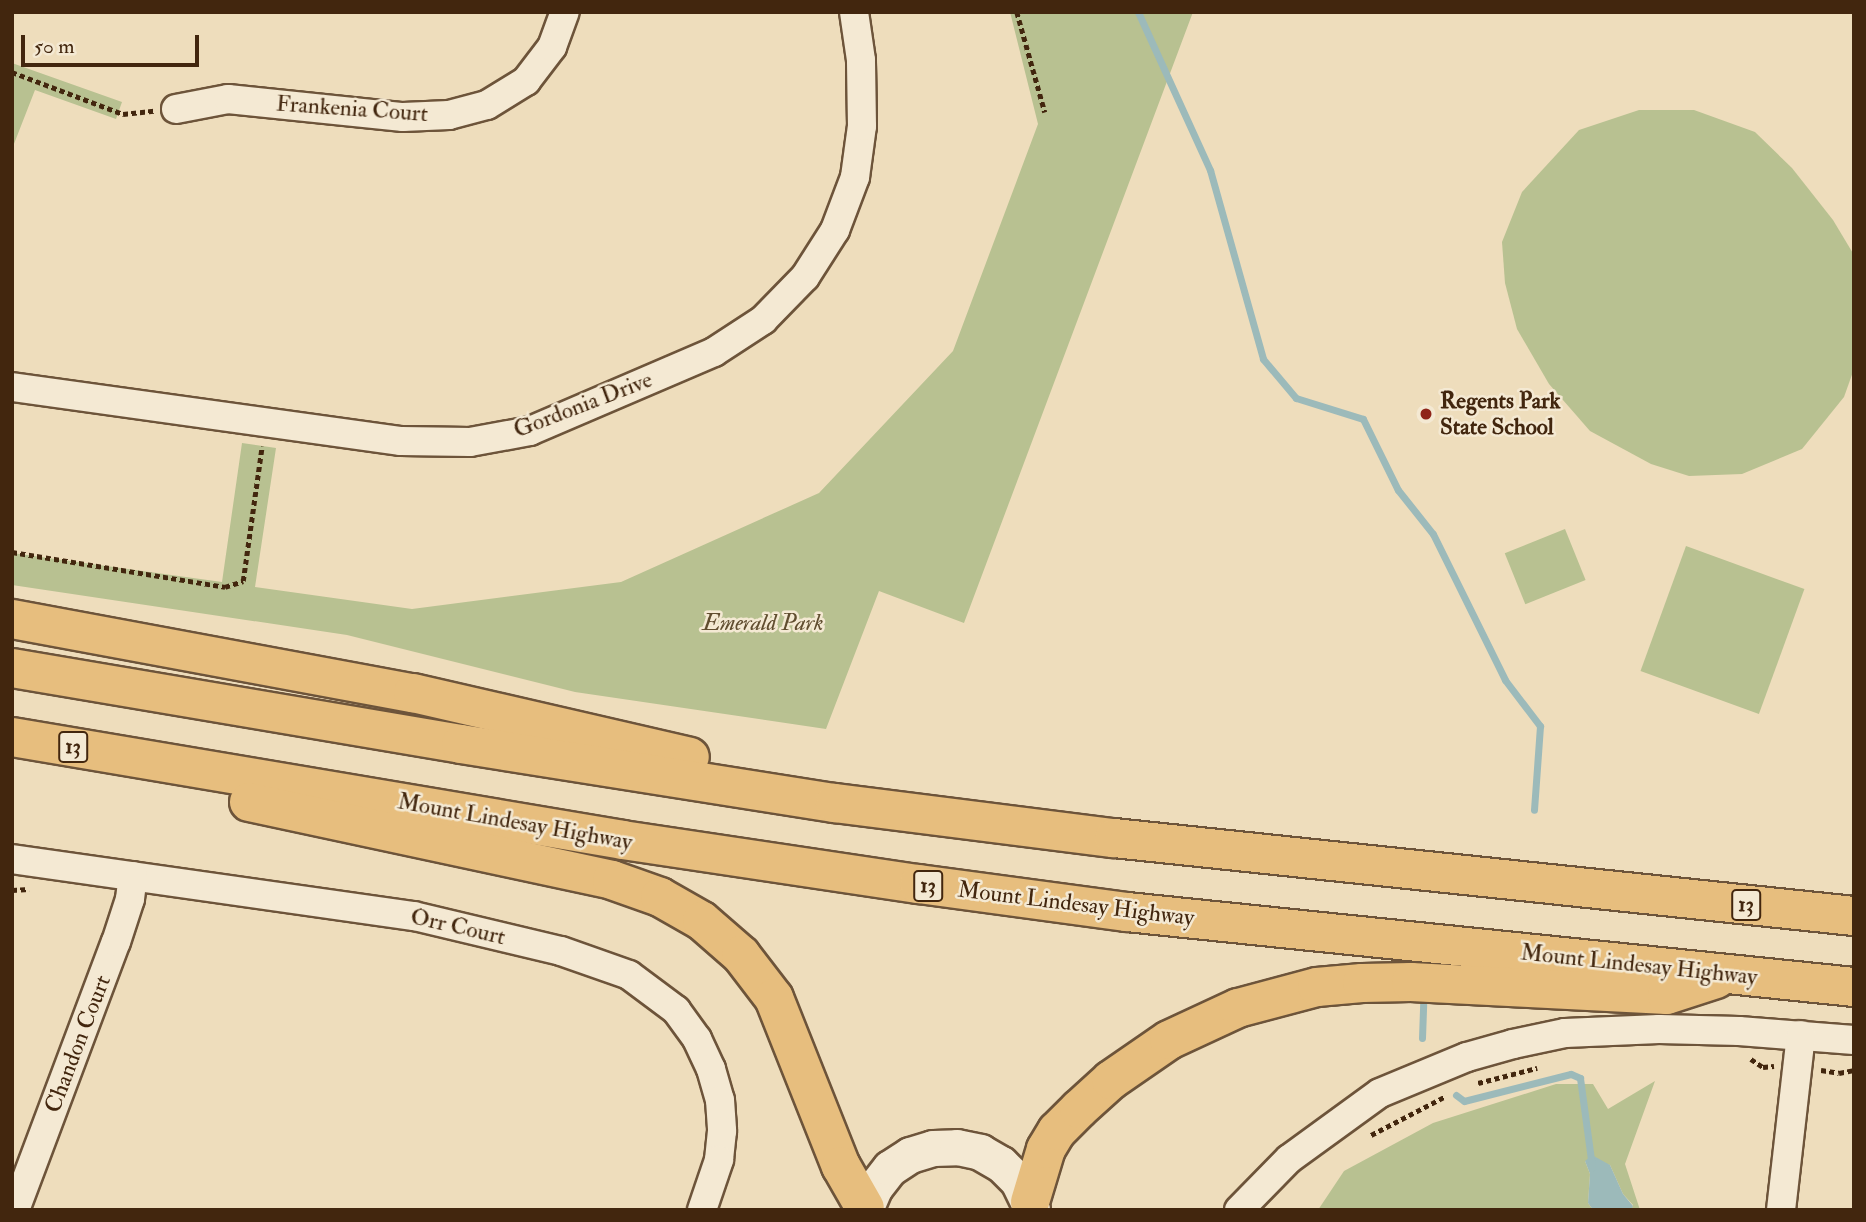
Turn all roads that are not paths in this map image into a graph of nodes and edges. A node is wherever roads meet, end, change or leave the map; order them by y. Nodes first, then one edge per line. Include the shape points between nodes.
1 (565, 12) edge
2 (854, 12) edge
3 (176, 109) road end
4 (12, 387) edge
5 (12, 619) edge
6 (12, 667) edge
7 (12, 737) edge
8 (133, 757) junction
9 (835, 803) junction
10 (12, 859) edge
11 (133, 876) junction
12 (1854, 916) edge
13 (1729, 974) junction
14 (1854, 987) edge
15 (1801, 1035) junction
16 (1854, 1040) edge
17 (1031, 1206) edge
18 (865, 1209) edge
19 (15, 1210) edge
20 (702, 1210) edge
21 (1239, 1210) edge
22 (1781, 1210) edge

1 - 3 street, Frankenia Court via 552,47 526,81 486,105 449,116 402,117 228,99
2 - 4 street, Gordonia Drive via 861,60 862,126 855,177 835,230 806,277 763,320 714,352 530,431 470,442 401,441
5 - 9 highway via 413,693 771,774
6 - 9 highway, 13
7 - 8 highway, Mount Lindesay Highway / 13
8 - 13 highway, Mount Lindesay Highway / 13 via 623,840 933,886 1140,913
8 - 18 highway via 209,793 612,880 683,909 741,955 774,998 841,1166
9 - 12 highway, 13 via 1140,841
10 - 11 street, Orr Court
11 - 19 street, Chandon Court via 116,942
11 - 20 street, Orr Court via 414,916 561,951 629,975 676,1010 711,1069 722,1131 719,1160
13 - 14 highway, Mount Lindesay Highway / 13
13 - 17 highway via 1667,995 1362,983 1317,987 1238,1008 1168,1040 1111,1080 1057,1130 1046,1149
15 - 16 street
15 - 21 street via 1603,1030 1565,1033 1466,1057 1380,1093 1289,1159
15 - 22 street
17 - 18 street via 1018,1181 1001,1164 980,1152 957,1147 922,1151 890,1168

